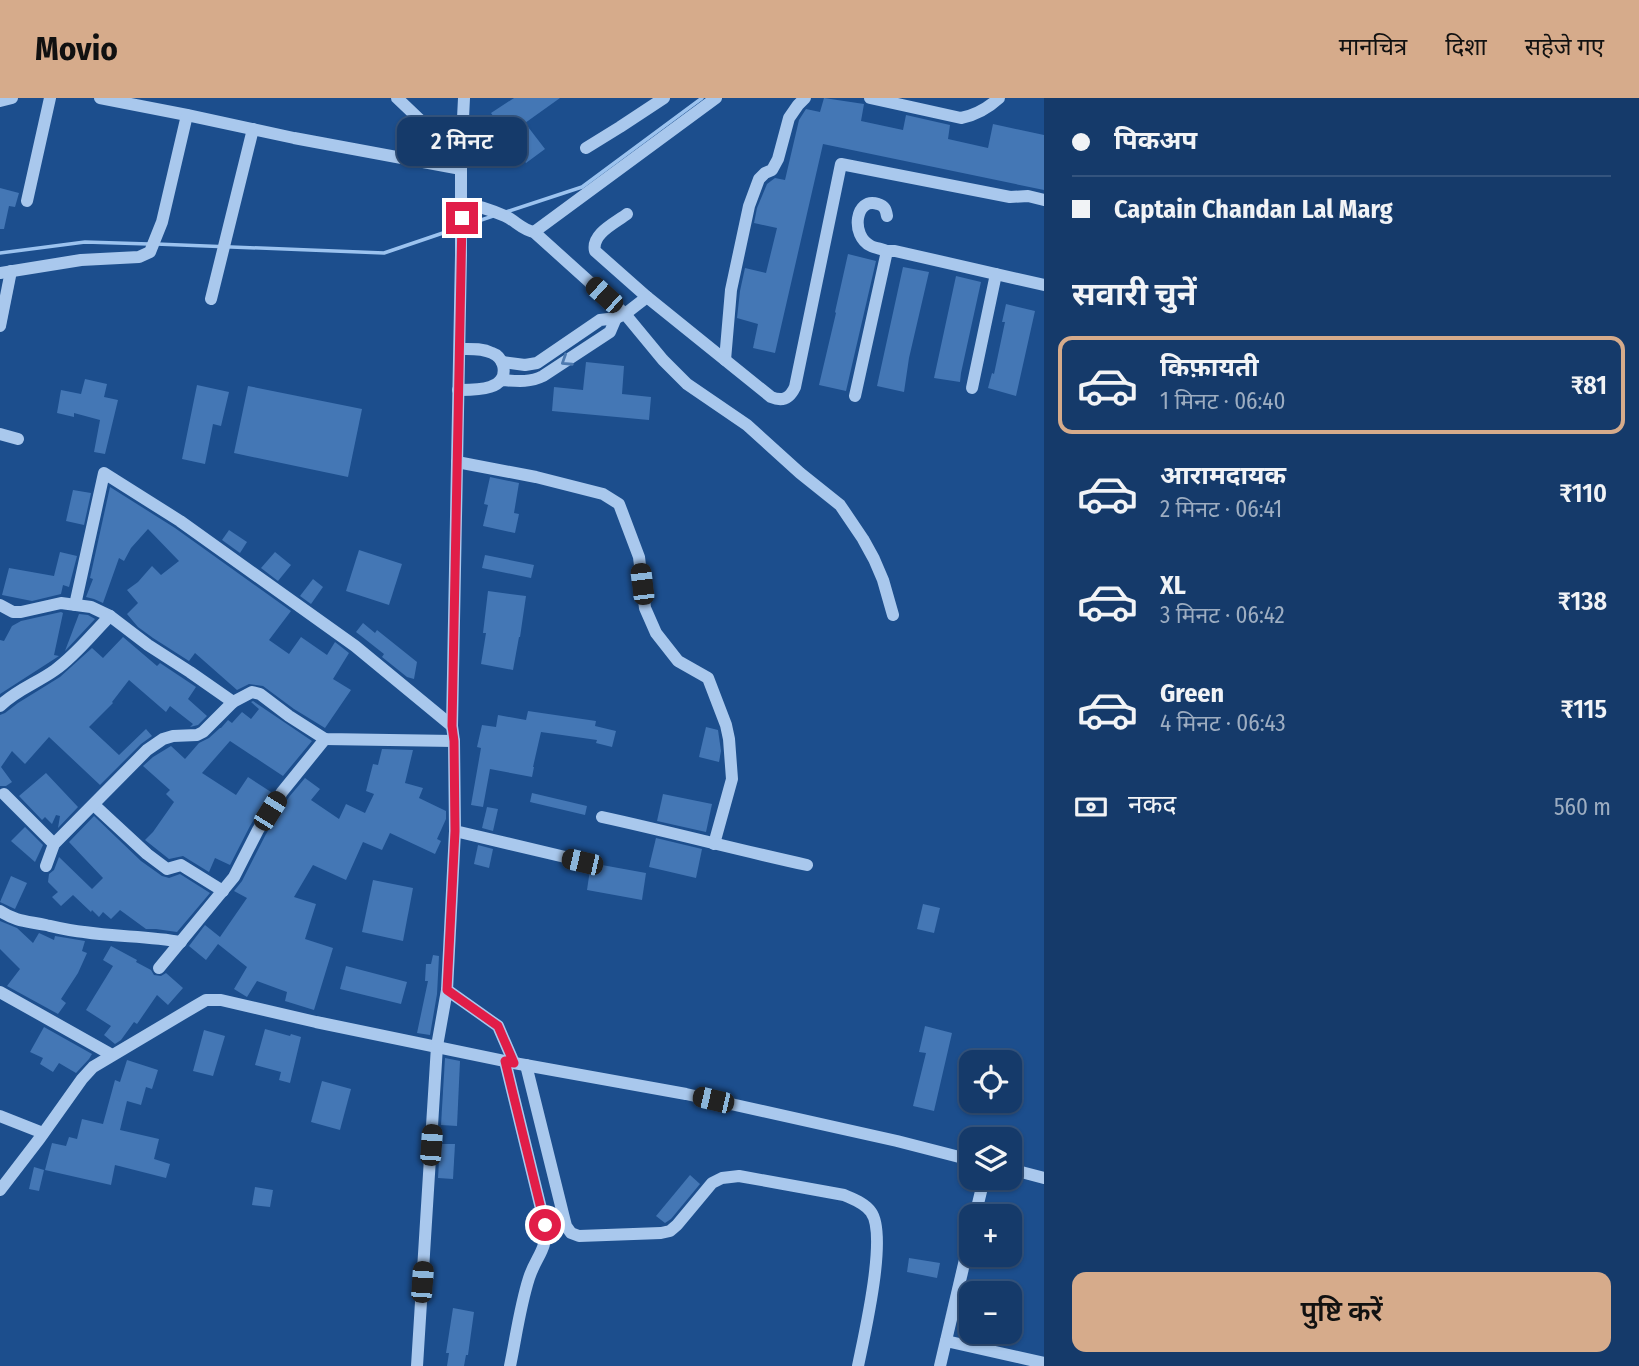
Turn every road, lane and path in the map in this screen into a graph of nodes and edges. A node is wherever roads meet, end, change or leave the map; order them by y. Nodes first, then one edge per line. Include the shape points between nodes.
1 (12, 98) edge
2 (50, 98) edge
3 (100, 98) edge
4 (397, 98) edge
5 (464, 98) edge
6 (664, 98) edge
7 (716, 98) edge
8 (805, 98) edge
9 (870, 98) edge
10 (999, 98) edge
11 (0, 101) edge
12 (187, 115) junction
13 (253, 129) junction
14 (586, 148) dead end
15 (461, 164) junction
16 (1044, 200) edge
17 (27, 201) dead end
18 (461, 202) junction
19 (627, 214) dead end
20 (887, 216) dead end
21 (534, 232) junction
22 (887, 251) junction
23 (5, 272) edge
24 (996, 274) junction
25 (1044, 285) edge
26 (647, 297) junction
27 (211, 299) dead end
28 (621, 316) junction
29 (0, 326) edge
30 (460, 349) junction
31 (725, 359) junction
32 (502, 362) junction
33 (501, 380) junction
34 (972, 388) dead end
35 (458, 390) junction
36 (855, 396) dead end
37 (0, 434) edge
38 (18, 439) dead end
39 (457, 462) junction
40 (0, 605) edge
41 (75, 605) junction
42 (893, 615) dead end
43 (110, 616) junction
44 (233, 702) junction
45 (0, 706) edge
46 (452, 726) junction
47 (325, 739) junction
48 (454, 741) junction
49 (4, 794) dead end
50 (94, 805) junction
51 (602, 817) dead end
52 (455, 831) junction
53 (54, 844) junction
54 (714, 844) junction
55 (582, 862) dead end
56 (807, 865) dead end
57 (46, 866) dead end
58 (223, 891) junction
59 (0, 911) edge
60 (181, 942) junction
61 (159, 968) dead end
62 (447, 990) junction
63 (0, 992) edge
64 (437, 1046) junction
65 (111, 1055) junction
66 (515, 1063) junction
67 (0, 1116) edge
68 (43, 1133) junction
69 (959, 1157) edge
70 (1022, 1172) edge
71 (1044, 1178) edge
72 (0, 1190) edge
73 (963, 1267) edge
74 (946, 1341) junction
75 (1044, 1363) edge
76 (417, 1366) edge
77 (510, 1366) edge
78 (859, 1366) edge
79 (940, 1366) edge

1 - 11 street
2 - 17 street
3 - 12 street
4 - 15 street
5 - 15 street
6 - 14 street
7 - 21 street
8 - 31 street via 789,118 778,159 760,179 748,206 731,290
9 - 10 street via 961,118 985,110
12 - 13 street
12 - 23 street via 152,246 139,257
13 - 15 street
13 - 27 street
15 - 18 street
16 - 31 street via 841,164 792,393 784,400 771,397
18 - 21 street
18 - 30 street
19 - 26 street via 597,236 594,247
20 - 22 street via 883,206 869,203 860,212 857,229 870,246
21 - 28 street
22 - 24 street
22 - 36 street
23 - 29 street
24 - 25 street
24 - 34 street
26 - 28 street
26 - 31 street
28 - 32 street via 600,320 537,363
28 -> 33 street via 610,332 543,376
28 - 42 street via 687,384 747,425 840,505 874,559
30 - 32 street via 484,350
30 - 35 street
32 - 33 street
33 - 35 street via 477,391
35 - 39 street
37 - 38 street
39 - 46 street
39 - 54 street via 603,494 619,504 639,557 645,608 656,633 678,661 708,678 726,725 732,779
40 - 41 street via 22,612 61,603
41 - 43 street
41 - 46 street via 104,473 180,521 355,646
43 - 44 street
43 - 45 street via 73,655
44 - 47 street via 250,692 260,694
44 - 50 street via 204,732 163,739 148,750
46 - 48 street
47 - 48 street
47 - 58 street via 282,792
48 - 52 street
49 - 53 street
50 - 53 street
50 - 58 street via 167,869 181,865
51 - 54 street
52 - 55 street
52 - 62 street
53 - 57 street
54 - 56 street
58 - 60 street
59 - 60 street via 26,923
60 - 61 street
62 - 64 street
62 - 66 street via 498,1026
63 - 65 street
64 - 65 street via 206,1000
64 - 66 street
64 - 76 street
65 - 68 street via 82,1079
66 - 69 street via 685,1094
66 - 77 street via 546,1236 530,1277
66 - 78 street via 571,1233 670,1231 712,1183 739,1176 844,1195 872,1212 876,1259
67 - 68 street
68 - 72 street
70 - 71 street
73 - 74 street
74 - 75 street
74 - 79 street

